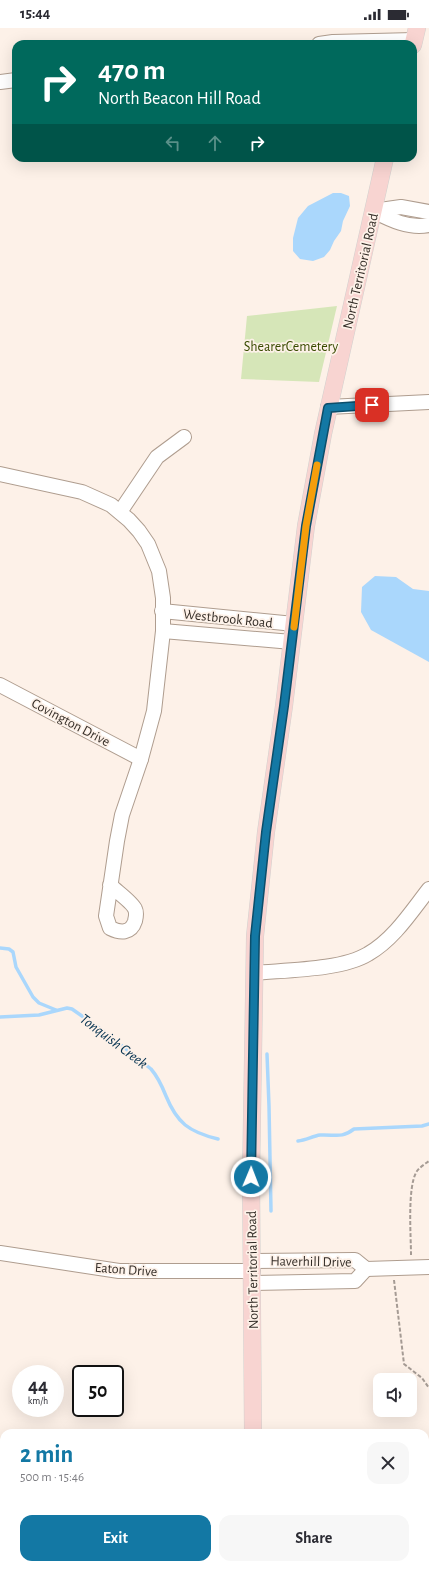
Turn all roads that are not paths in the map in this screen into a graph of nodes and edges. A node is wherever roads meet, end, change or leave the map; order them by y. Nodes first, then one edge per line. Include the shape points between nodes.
1 (415, 38) edge
2 (374, 40) edge
3 (12, 80) edge
4 (0, 82) edge
5 (384, 162) edge
6 (373, 211) junction
7 (429, 212) edge
8 (429, 225) edge
9 (429, 402) edge
10 (328, 408) junction
11 (184, 437) dead end
12 (0, 474) edge
13 (120, 512) junction
14 (162, 611) junction
15 (294, 624) junction
16 (163, 631) junction
17 (292, 642) junction
18 (0, 685) edge
19 (141, 759) junction
20 (110, 885) dead end
21 (429, 889) edge
22 (254, 973) junction
23 (0, 1254) edge
24 (429, 1266) edge
25 (366, 1269) junction
26 (253, 1271) junction
27 (253, 1429) edge

1 - 2 street
3 - 4 street
5 - 6 main road, North Territorial Road
6 - 7 street via 401,207
6 - 8 street via 398,223 420,227
6 - 10 main road, North Territorial Road
9 - 10 street
10 - 15 main road, North Territorial Road via 306,526
11 - 13 street via 157,457
12 - 13 street, Westbrook Road via 82,492
13 - 14 street, Westbrook Road via 139,531 154,556 162,586
14 - 15 street, Westbrook Road
14 - 16 street, Westbrook Road
15 - 17 main road, North Territorial Road
16 - 17 street, Westbrook Road
16 - 19 street, Westbrook Road via 154,712
17 - 22 main road, North Territorial Road via 266,832 255,936
18 - 19 street, Covington Drive
19 - 20 street, Westbrook Road via 122,815
21 - 22 street via 396,930 368,954 336,965
22 - 26 main road, North Territorial Road via 251,1177
23 - 26 street, Eaton Drive via 119,1271
24 - 25 street, Haverhill Drive
25 - 26 street, Haverhill Drive via 355,1260
25 - 26 street, Haverhill Drive via 355,1281
26 - 27 main road, North Territorial Road

